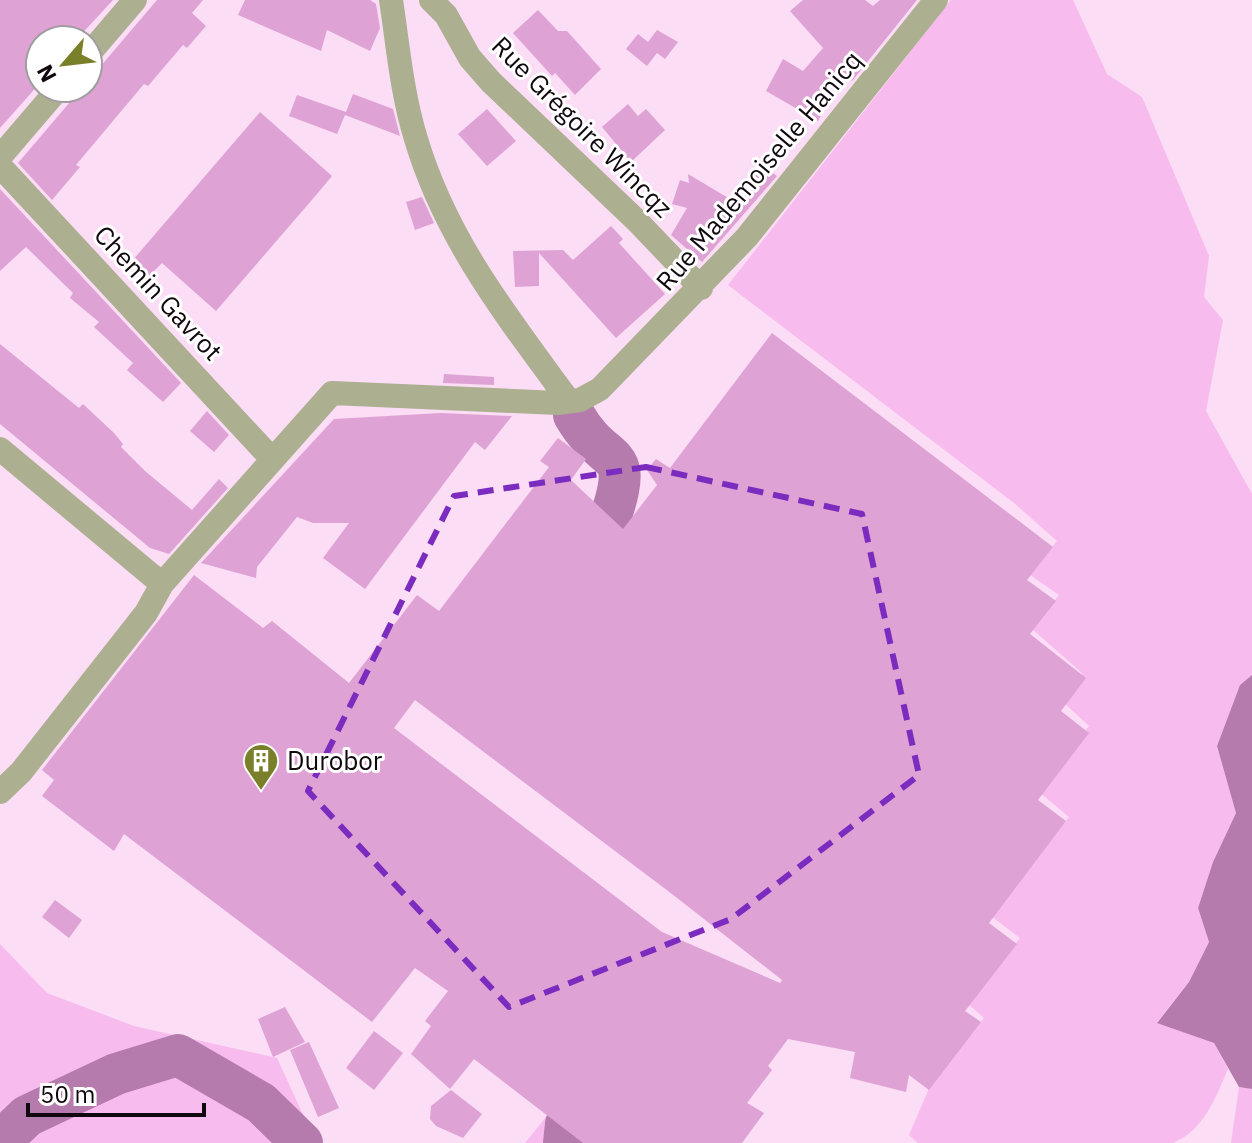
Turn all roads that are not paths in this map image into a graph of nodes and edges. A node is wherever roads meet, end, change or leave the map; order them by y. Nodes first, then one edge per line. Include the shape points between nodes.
1 (135, 0) edge
2 (391, 0) edge
3 (431, 0) edge
4 (936, 0) edge
5 (104, 36) edge
6 (45, 104) edge
7 (0, 157) edge
8 (0, 166) edge
9 (701, 288) junction
10 (569, 401) junction
11 (0, 449) edge
12 (272, 459) junction
13 (162, 584) junction
14 (0, 792) edge

1 - 5 street
2 - 10 street via 412,125 436,197 491,297
3 - 9 street, Rue Grégoire Wincqz via 491,82
4 - 9 street, Rue Mademoiselle Hanicq
6 - 7 street
8 - 12 street, Chemin Gavrot
9 - 10 street, Rue Mademoiselle Hanicq via 600,389
10 - 12 street, Rue Mademoiselle Hanicq via 332,393
11 - 13 street
12 - 13 street, Rue Mademoiselle Hanicq
13 - 14 street, Rue Mademoiselle Hanicq via 146,613

